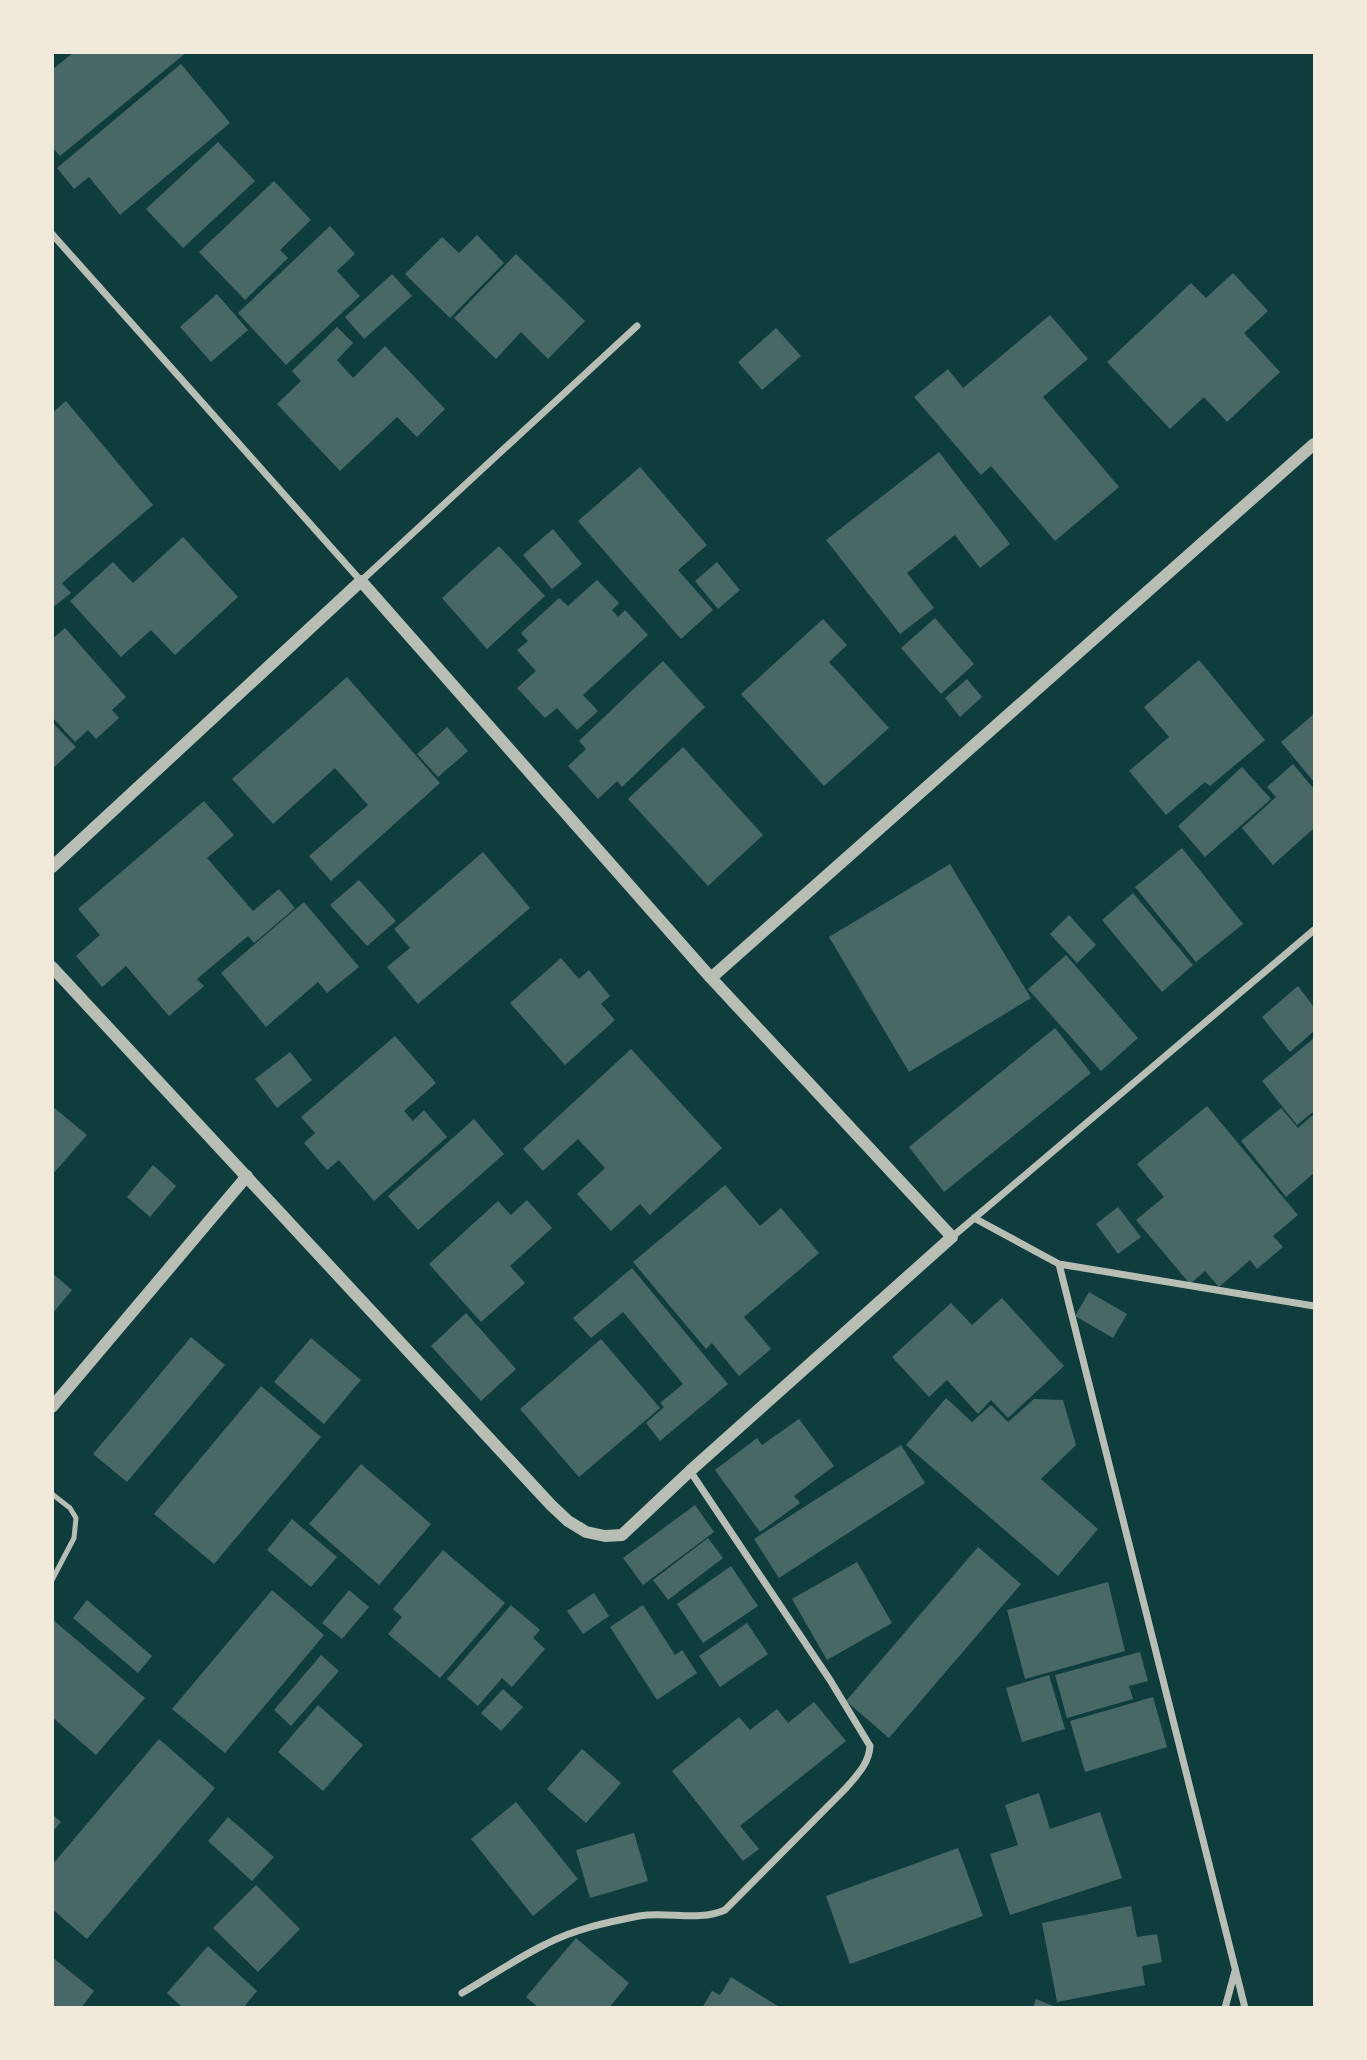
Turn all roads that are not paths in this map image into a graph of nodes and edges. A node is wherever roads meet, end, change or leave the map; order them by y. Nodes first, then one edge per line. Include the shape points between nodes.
1 (52, 234) edge
2 (637, 326) dead end
3 (1314, 444) edge
4 (361, 581) junction
5 (52, 867) edge
6 (1314, 930) edge
7 (52, 967) edge
8 (711, 978) junction
9 (247, 1175) junction
10 (974, 1218) junction
11 (953, 1237) junction
12 (1059, 1264) junction
13 (1314, 1306) edge
14 (52, 1407) edge
15 (690, 1471) junction
16 (52, 1494) edge
17 (52, 1580) edge
18 (1236, 1970) junction
19 (462, 1993) dead end
20 (1225, 2007) edge
21 (1245, 2007) edge

1 - 4 street
2 - 4 street
3 - 8 street
4 - 5 street
4 - 8 street
6 - 10 street
7 - 9 street
8 - 11 street
9 - 14 street
9 - 15 street via 568,1521 586,1532 622,1535
10 - 11 street
10 - 12 street
11 - 15 street
12 - 13 street
12 - 18 street
15 - 19 street via 830,1680 870,1746 869,1756 847,1787 725,1910 700,1916 643,1915 588,1927 547,1943
16 - 17 lane via 76,1518 74,1538
18 - 20 street
18 - 21 street

